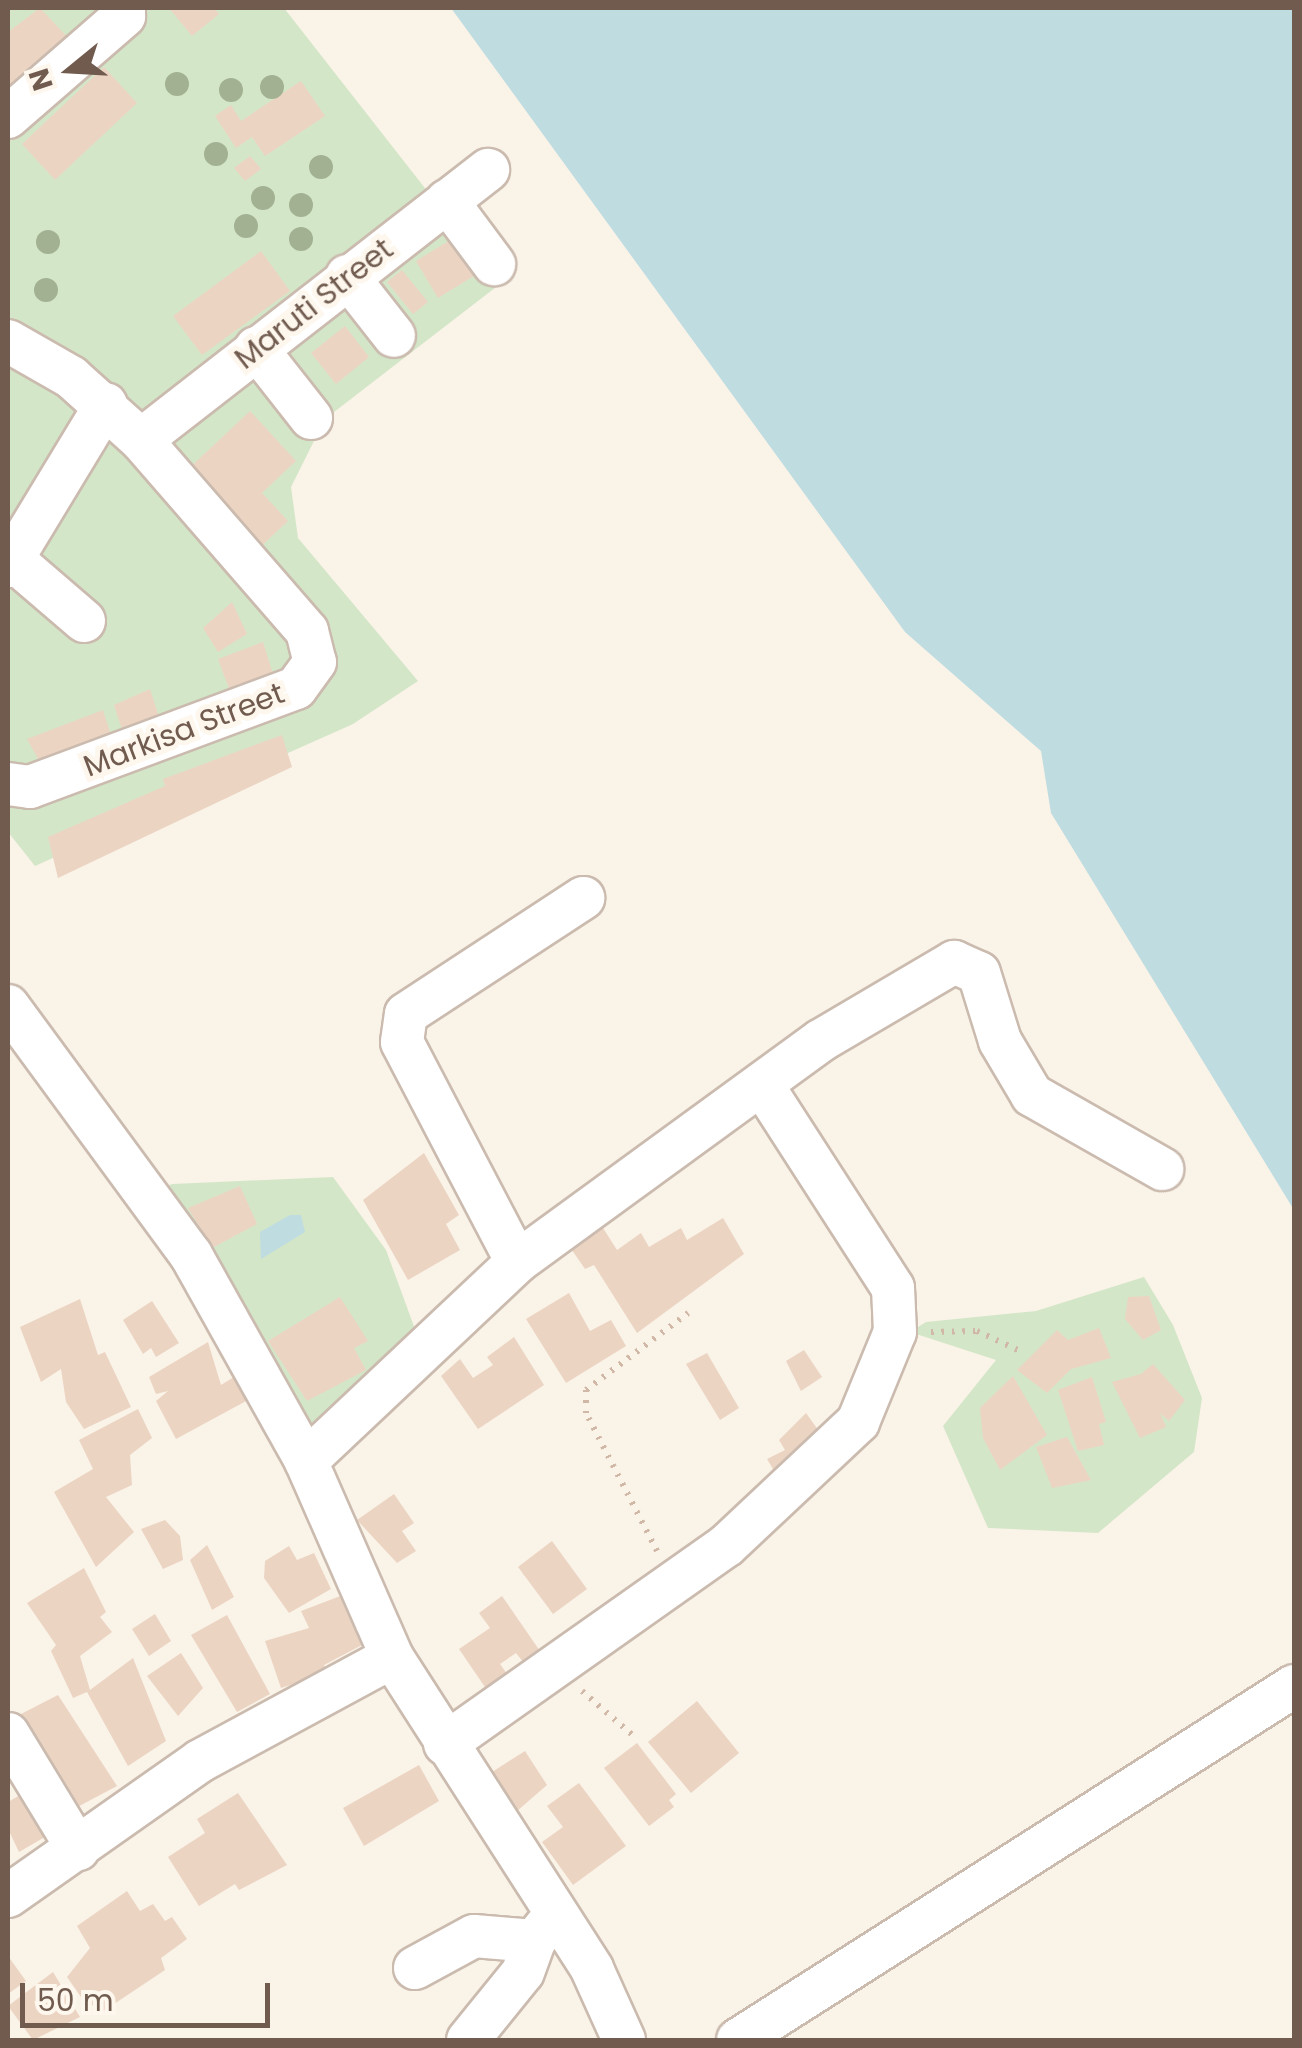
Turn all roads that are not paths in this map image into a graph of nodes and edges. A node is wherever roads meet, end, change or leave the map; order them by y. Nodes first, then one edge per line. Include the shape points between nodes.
1 (124, 8) edge
2 (8, 117) edge
3 (488, 170) dead end
4 (447, 202) junction
5 (494, 264) dead end
6 (347, 276) junction
7 (394, 336) dead end
8 (8, 341) edge
9 (256, 348) junction
10 (106, 404) junction
11 (311, 418) dead end
12 (141, 440) junction
13 (10, 563) edge
14 (84, 621) dead end
15 (8, 784) edge
16 (583, 898) dead end
17 (8, 1006) edge
18 (762, 1086) junction
19 (1162, 1169) dead end
20 (517, 1262) junction
21 (306, 1461) junction
22 (392, 1657) junction
23 (1294, 1686) edge
24 (8, 1734) edge
25 (445, 1744) junction
26 (78, 1849) junction
27 (8, 1896) edge
28 (545, 1928) junction
29 (414, 1968) dead end
30 (468, 2040) edge
31 (624, 2040) edge
32 (738, 2040) edge

1 - 2 street via 124,16
3 - 4 street, Maruti Street
4 - 5 street
4 - 6 street, Maruti Street
6 - 7 street
6 - 9 street, Maruti Street
8 - 10 street, Markisa Street
9 - 11 street
9 - 12 street, Maruti Street
10 - 12 street, Markisa Street
10 - 13 street
12 - 15 street, Markisa Street via 308,631 315,662 296,688 30,788
13 - 14 street
16 - 20 street via 406,1014 402,1042
17 - 21 street via 191,1256
18 - 19 street via 820,1041 954,962 967,962 979,973 1000,1041 1032,1095
18 - 20 street
18 - 25 street via 893,1288 894,1332 858,1422 728,1545
20 - 21 street
21 - 22 street
22 - 25 street
22 - 26 street via 200,1761
23 - 32 street
24 - 26 street
25 - 28 street
26 - 27 street
28 - 29 street via 474,1936
28 - 30 street via 523,1972
28 - 31 street via 592,1969

